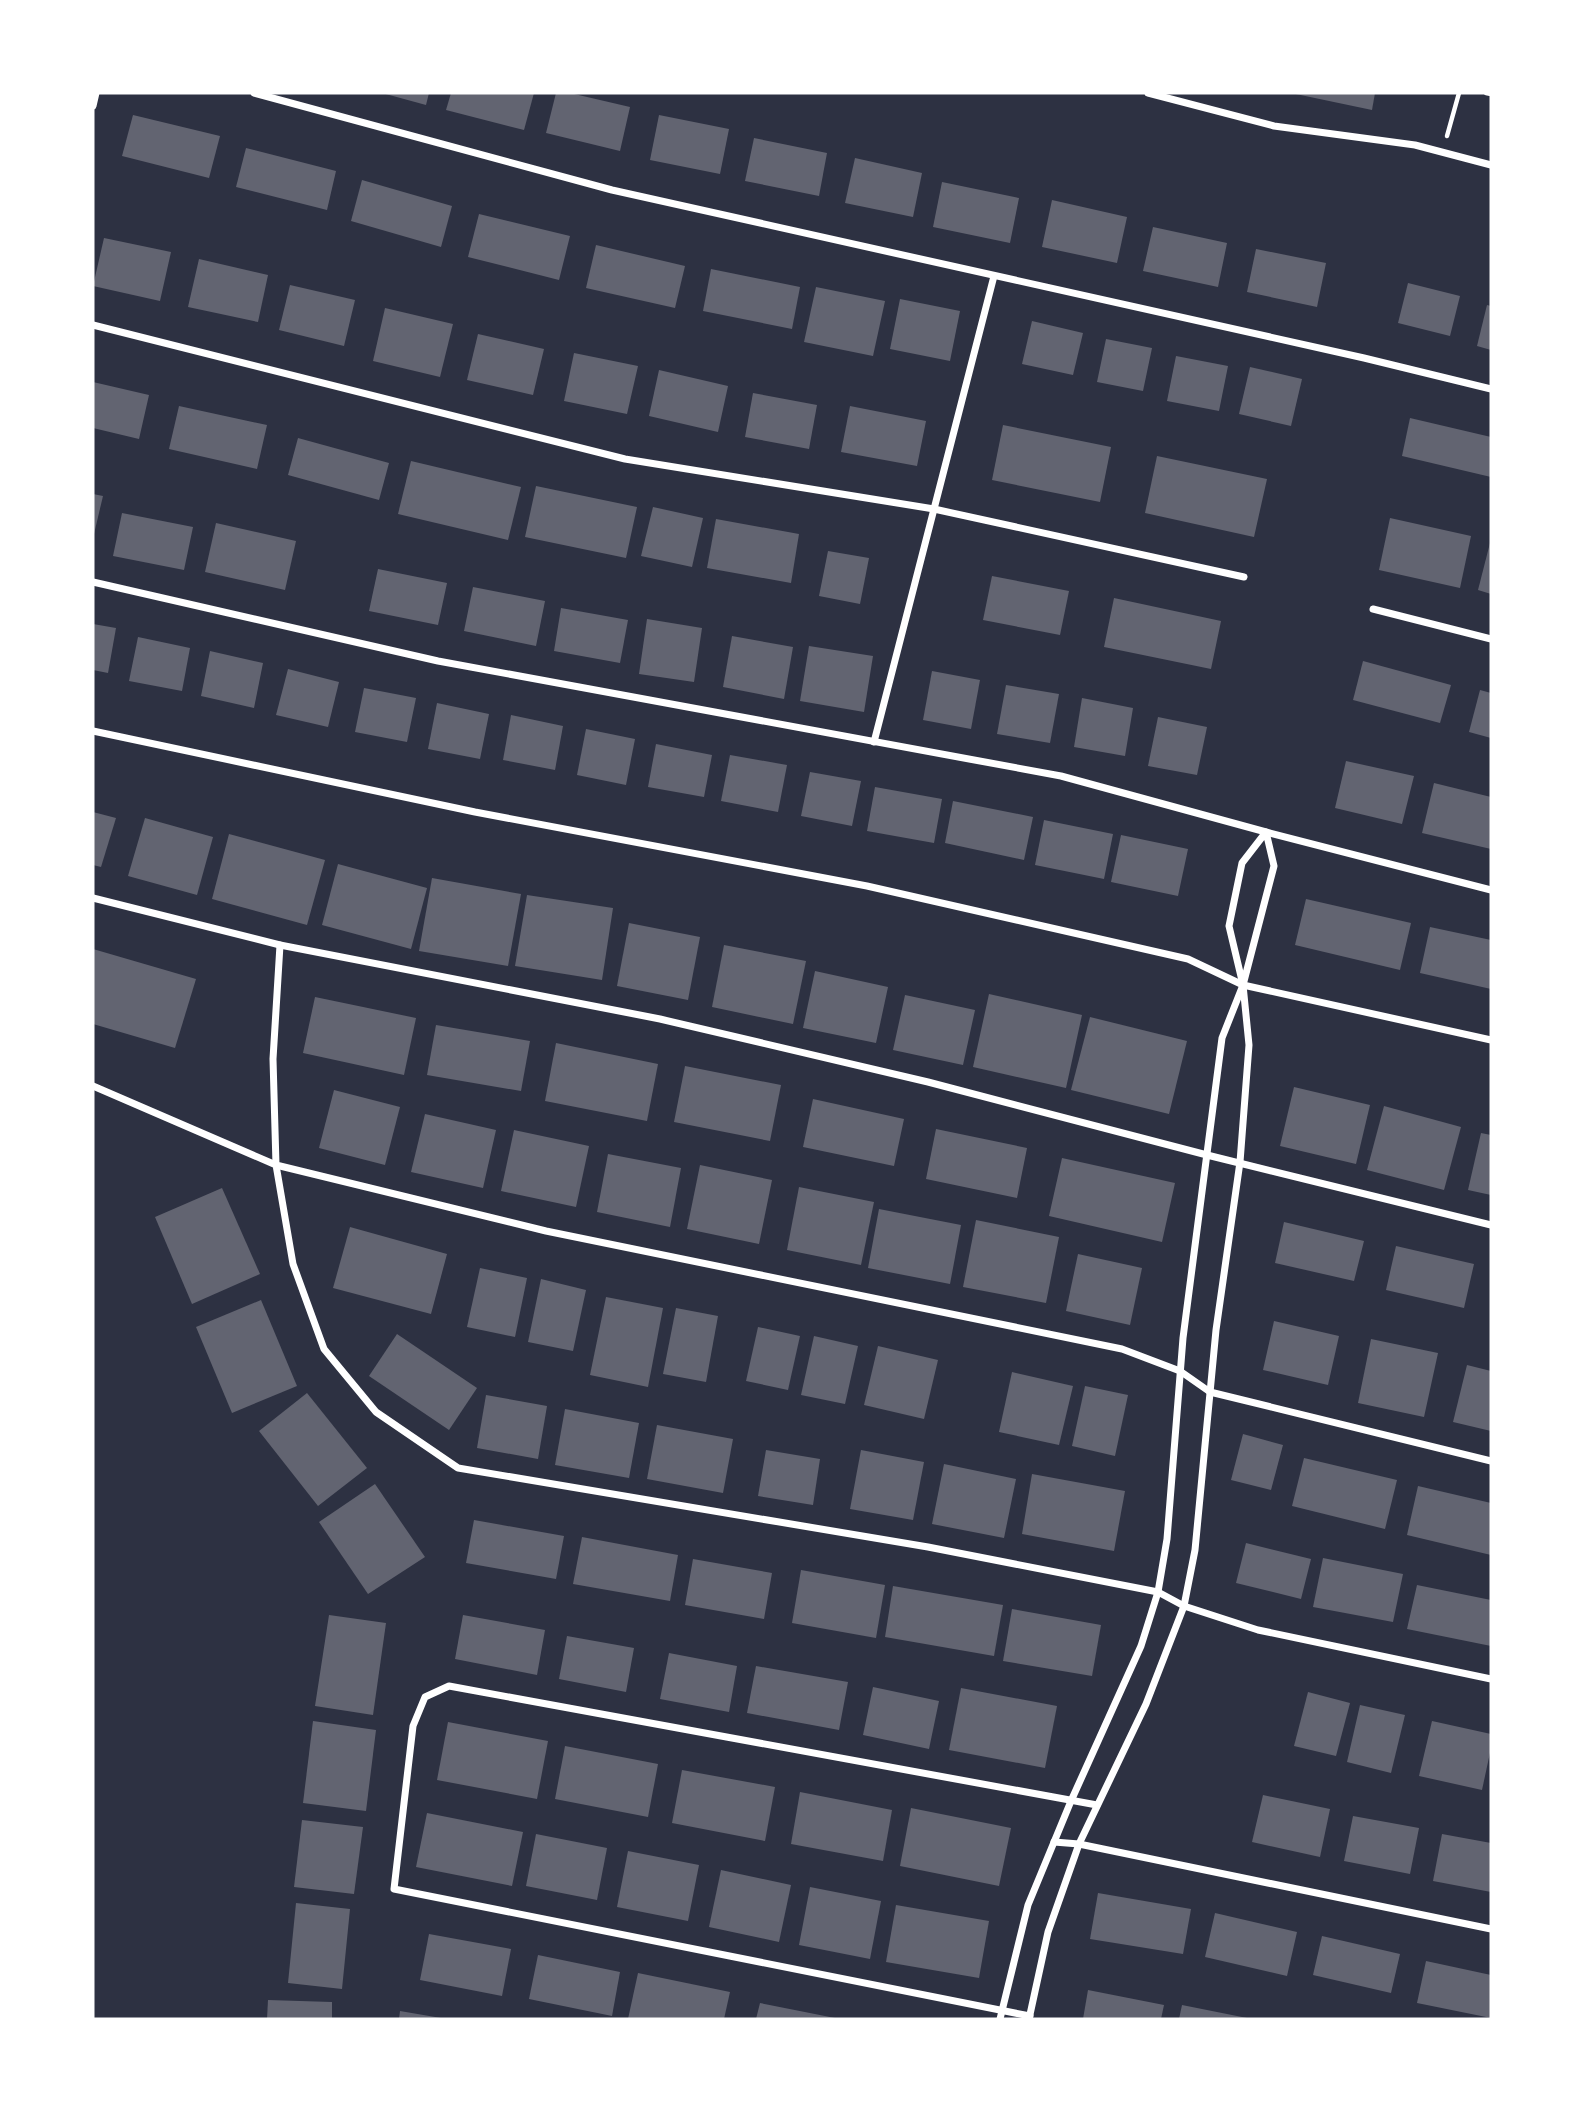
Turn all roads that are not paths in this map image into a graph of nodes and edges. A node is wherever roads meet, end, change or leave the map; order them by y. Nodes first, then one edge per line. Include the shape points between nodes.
1 (96, 93) edge
2 (254, 93) edge
3 (1148, 93) edge
4 (93, 106) edge
5 (1491, 165) edge
6 (994, 275) junction
7 (93, 326) edge
8 (1491, 389) edge
9 (934, 509) junction
10 (1244, 577) dead end
11 (93, 582) edge
12 (1373, 609) dead end
13 (1491, 639) edge
14 (93, 731) edge
15 (874, 742) junction
16 (1266, 832) junction
17 (1491, 890) edge
18 (93, 898) edge
19 (280, 945) junction
20 (1243, 985) junction
21 (1491, 1040) edge
22 (93, 1086) edge
23 (1207, 1155) junction
24 (1240, 1162) junction
25 (276, 1165) junction
26 (1491, 1224) edge
27 (1180, 1371) junction
28 (1210, 1392) junction
29 (1491, 1461) edge
30 (1158, 1592) junction
31 (1184, 1606) junction
32 (1491, 1679) edge
33 (1071, 1801) junction
34 (1097, 1805) junction
35 (1054, 1842) junction
36 (1079, 1844) junction
37 (1491, 1929) edge
38 (1001, 2015) edge
39 (1029, 2018) edge

1 - 4 street
2 - 6 street via 612,190
3 - 5 street via 1274,125 1415,145
6 - 8 street
6 - 9 street
7 - 9 street via 625,459
9 - 10 street
9 - 15 street
11 - 15 street via 438,661
12 - 13 street
14 - 20 street via 867,886 1188,959
15 - 16 street via 1061,776
16 - 17 street
16 - 20 street via 1274,866
16 - 20 street via 1242,863 1229,926
18 - 19 street
19 - 23 street via 660,1019 928,1082
19 - 25 street via 273,1059
20 - 21 street
20 - 23 street via 1222,1038
20 - 24 street via 1249,1045
22 - 25 street
23 - 24 street
23 - 27 street
24 - 26 street
24 - 28 street
25 - 27 street via 546,1231 1122,1349
25 - 30 street via 293,1264 324,1349 376,1412 457,1468 928,1547
27 - 28 street
27 - 30 street via 1167,1539
28 - 29 street
28 - 31 street via 1195,1550
30 - 31 street
30 - 33 street via 1141,1646
31 - 32 street via 1258,1630
31 - 34 street via 1146,1704
33 - 34 street
33 - 35 street
33 - 38 street via 449,1686 425,1697 413,1726 394,1889
34 - 36 street
35 - 36 street
35 - 38 street via 1028,1905
36 - 37 street
36 - 39 street via 1048,1933
38 - 39 street

